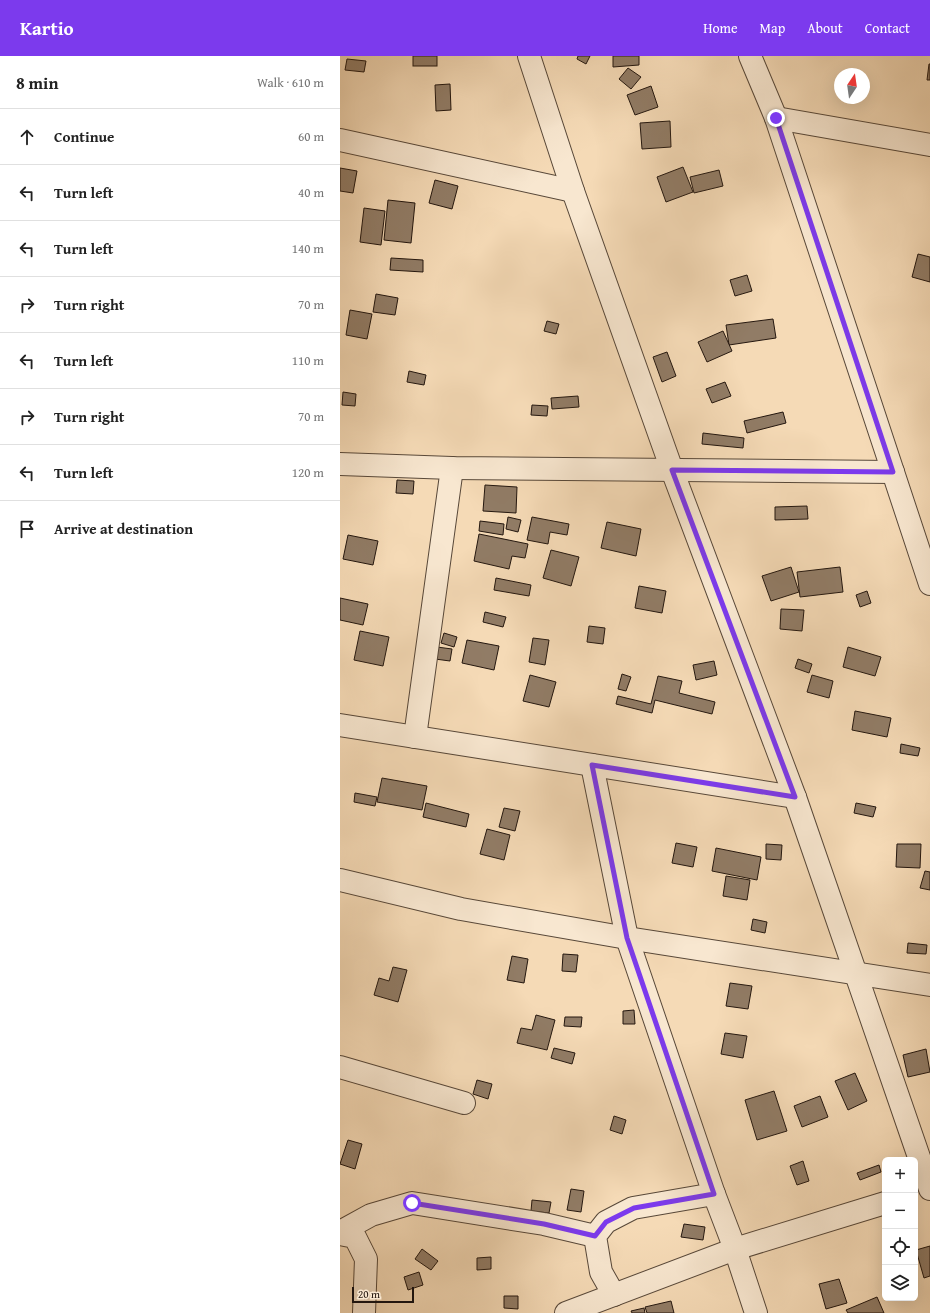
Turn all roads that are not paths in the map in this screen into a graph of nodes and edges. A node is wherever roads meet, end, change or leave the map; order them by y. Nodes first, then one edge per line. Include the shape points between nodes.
1 (529, 56) edge
2 (750, 56) edge
3 (776, 118) junction
4 (340, 140) edge
5 (930, 146) edge
6 (573, 191) junction
7 (340, 464) edge
8 (452, 468) junction
9 (672, 470) junction
10 (893, 472) junction
11 (930, 584) edge
12 (340, 725) edge
13 (415, 737) junction
14 (592, 765) junction
15 (795, 797) junction
16 (340, 880) edge
17 (627, 938) junction
18 (857, 974) junction
19 (930, 985) edge
20 (340, 1067) edge
21 (464, 1103) dead end
22 (930, 1189) edge
23 (918, 1193) edge
24 (714, 1194) junction
25 (882, 1204) edge
26 (340, 1233) edge
27 (595, 1236) junction
28 (735, 1249) junction
29 (614, 1295) junction
30 (364, 1313) edge
31 (566, 1313) edge
32 (756, 1313) edge

1 - 6 street
2 - 3 street
3 - 5 street
3 - 10 street
4 - 6 street
6 - 9 street
7 - 8 street
8 - 9 street
8 - 13 street
9 - 10 street
9 - 15 street
10 - 11 street
12 - 13 street
13 - 14 street
14 - 15 street
14 - 17 street
15 - 18 street
16 - 17 street via 461,909
17 - 18 street
17 - 24 street
18 - 19 street
18 - 22 street
20 - 21 street
22 - 23 street
24 - 27 street via 634,1208 606,1222
24 - 28 street
25 - 28 street
26 - 27 street via 371,1215 412,1203 544,1224
26 - 30 street via 355,1237 366,1259
27 - 29 street via 601,1272
28 - 29 street
28 - 32 street
29 - 31 street

